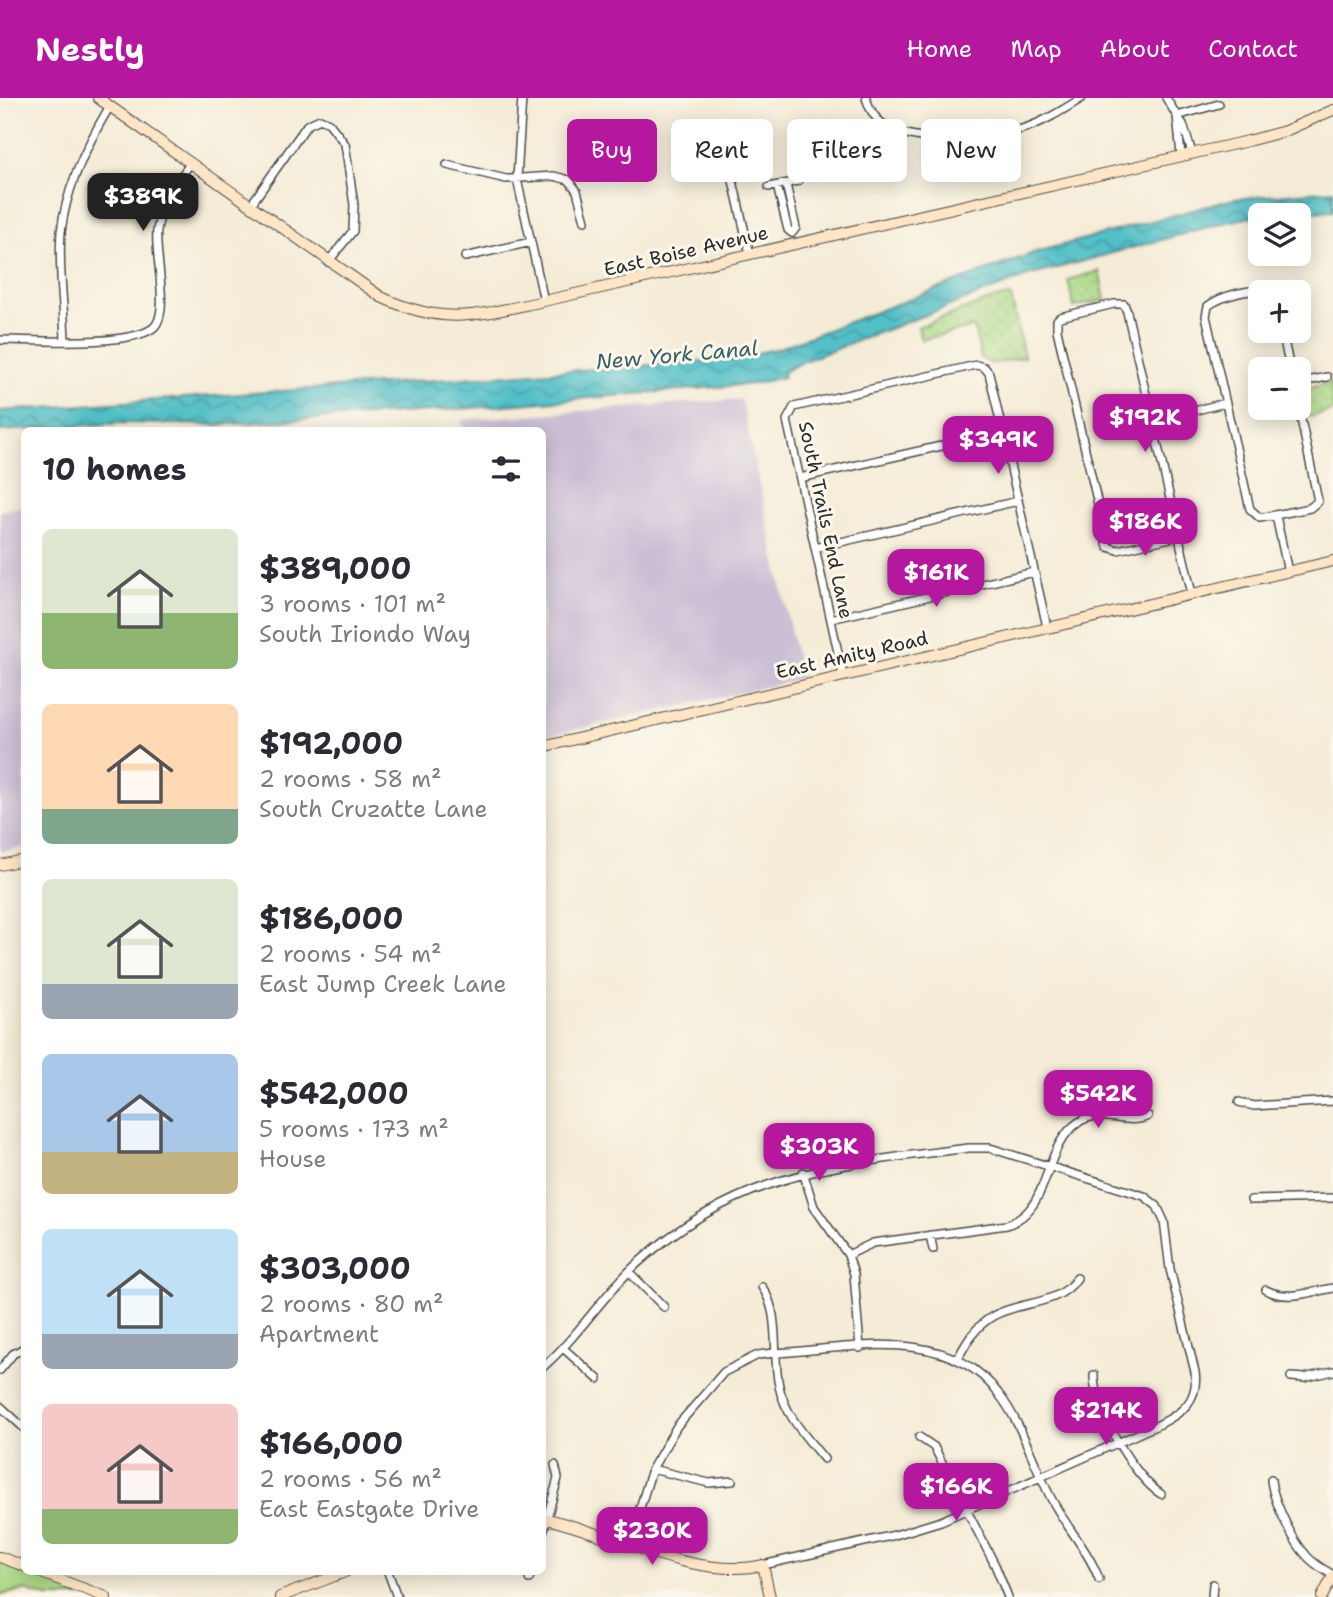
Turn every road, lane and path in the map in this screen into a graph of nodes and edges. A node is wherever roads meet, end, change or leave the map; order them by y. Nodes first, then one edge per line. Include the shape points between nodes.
1 (98, 98) edge
2 (522, 98) edge
3 (866, 98) edge
4 (1082, 98) edge
5 (1166, 98) edge
6 (1219, 104) dead end
7 (110, 106) junction
8 (1333, 110) edge
9 (1177, 116) junction
10 (1186, 154) junction
11 (190, 164) junction
12 (447, 164) dead end
13 (517, 179) junction
14 (733, 182) edge
15 (794, 182) edge
16 (786, 184) junction
17 (250, 206) junction
18 (585, 221) dead end
19 (792, 233) junction
20 (531, 242) junction
21 (795, 244) junction
22 (750, 254) junction
23 (465, 257) dead end
24 (328, 262) junction
25 (1248, 293) edge
26 (544, 301) junction
27 (0, 340) edge
28 (65, 340) junction
29 (1327, 377) dead end
30 (1311, 380) edge
31 (1226, 403) junction
32 (1301, 420) edge
33 (1152, 421) junction
34 (1003, 432) junction
35 (800, 478) junction
36 (1018, 502) junction
37 (1276, 516) junction
38 (1179, 536) junction
39 (815, 548) junction
40 (1333, 561) edge
41 (1034, 572) junction
42 (1288, 572) junction
43 (1192, 594) junction
44 (831, 619) junction
45 (1046, 627) junction
46 (843, 675) junction
47 (546, 746) edge
48 (21, 861) edge
49 (0, 865) edge
50 (1333, 1101) edge
51 (1240, 1102) dead end
52 (1148, 1116) dead end
53 (1050, 1166) junction
54 (803, 1172) junction
55 (1333, 1198) edge
56 (1251, 1200) dead end
57 (930, 1235) junction
58 (933, 1249) dead end
59 (848, 1255) junction
60 (629, 1272) junction
61 (1077, 1278) dead end
62 (762, 1287) dead end
63 (1333, 1288) edge
64 (1266, 1290) dead end
65 (664, 1307) dead end
66 (860, 1348) junction
67 (564, 1349) junction
68 (21, 1350) edge
69 (774, 1353) junction
70 (958, 1358) junction
71 (546, 1365) edge
72 (0, 1370) edge
73 (1333, 1371) edge
74 (1094, 1375) dead end
75 (1291, 1377) dead end
76 (598, 1378) dead end
77 (0, 1406) edge
78 (21, 1425) edge
79 (919, 1437) dead end
80 (1119, 1441) junction
81 (824, 1459) dead end
82 (555, 1465) dead end
83 (652, 1469) junction
84 (1040, 1475) junction
85 (1271, 1479) dead end
86 (732, 1481) dead end
87 (1161, 1494) dead end
88 (965, 1511) junction
89 (546, 1516) edge
90 (546, 1519) edge
91 (629, 1544) junction
92 (0, 1557) edge
93 (21, 1565) edge
94 (763, 1565) junction
95 (47, 1575) edge
96 (337, 1575) edge
97 (389, 1575) edge
98 (1333, 1576) edge
99 (1099, 1579) dead end
100 (1213, 1584) dead end
101 (106, 1597) edge
102 (280, 1597) edge
103 (397, 1597) edge
104 (770, 1597) edge
105 (1008, 1597) edge
106 (1212, 1597) edge
107 (1322, 1597) edge

1 - 7 street, East Boise Avenue
2 - 13 street
3 - 4 street via 884,125 933,138 992,136 1025,128
5 - 9 street
6 - 9 street
7 - 11 street, East Boise Avenue
7 - 28 street via 73,184 61,232
8 - 10 street, East Boise Avenue via 1285,131
9 - 10 street
10 - 21 street, East Boise Avenue
11 - 17 street, East Boise Avenue
11 - 28 street via 171,191 158,229 162,313 155,326 116,339
12 - 13 street
13 - 18 street via 554,176 569,180
13 - 20 street
14 - 22 street
15 - 16 street
16 - 19 street via 796,228
16 - 19 street via 773,186
17 - 24 street, East Boise Avenue
17 - 24 street via 307,125 320,118 329,123 345,144 354,205 353,231
19 - 21 street
20 - 23 street
20 - 26 street
21 - 22 street, East Boise Avenue
22 - 26 street, East Boise Avenue
24 - 26 street, East Boise Avenue via 381,297 436,317 477,316
25 - 31 street via 1216,300 1208,306 1206,316
27 - 28 street
29 - 30 street
31 - 33 street
31 - 37 street via 1250,509 1255,516
32 - 37 street via 1318,501 1310,508
33 - 38 street
33 - 38 street via 1124,304 1057,320 1110,550
34 - 35 street
34 - 35 street, South Trails End Lane via 989,373 976,365 794,407 787,420
34 - 36 street
35 - 39 street, South Trails End Lane
36 - 39 street
36 - 41 street
37 - 42 street
38 - 43 street
39 - 44 street, South Trails End Lane
40 - 42 street, East Amity Road
41 - 44 street
41 - 45 street
42 - 43 street, East Amity Road
43 - 45 street, East Amity Road
44 - 46 street, South Trails End Lane
45 - 46 street, East Amity Road
46 - 47 street, East Amity Road
48 - 49 street
50 - 51 street via 1254,1106
52 - 53 street via 1137,1121 1097,1116 1081,1120 1065,1133
53 - 54 street via 1011,1153 969,1148
53 - 57 street via 1037,1202 1020,1220
53 - 80 street via 1144,1196 1157,1206 1164,1221 1195,1388 1191,1400 1175,1416
54 - 59 street via 814,1208
54 - 60 street via 721,1204 679,1229
55 - 56 street
57 - 58 street
57 - 59 street via 873,1243
59 - 66 street via 854,1274
60 - 65 street
60 - 67 street
61 - 70 street via 1060,1296 993,1316 971,1334
62 - 69 street via 772,1305
63 - 64 street via 1296,1296
66 - 69 street
66 - 70 street via 912,1346
67 - 71 street
67 - 76 street
68 - 72 street
69 - 81 street via 783,1402
69 - 83 street via 758,1355 724,1372 677,1426
70 - 84 street via 998,1392
73 - 75 street
74 - 80 street via 1094,1387
77 - 78 street
79 - 88 street via 934,1447
80 - 84 street
80 - 87 street via 1144,1482
82 - 89 street via 558,1478
83 - 86 street via 709,1483
83 - 91 street
84 - 88 street
84 - 99 street
85 - 98 street via 1275,1499 1301,1550
88 - 94 street via 895,1535
88 - 105 street
90 - 91 street
91 - 94 street via 700,1565
92 - 93 street
94 - 104 street
95 - 101 street
96 - 102 street
97 - 103 street
98 - 107 street
100 - 106 street

